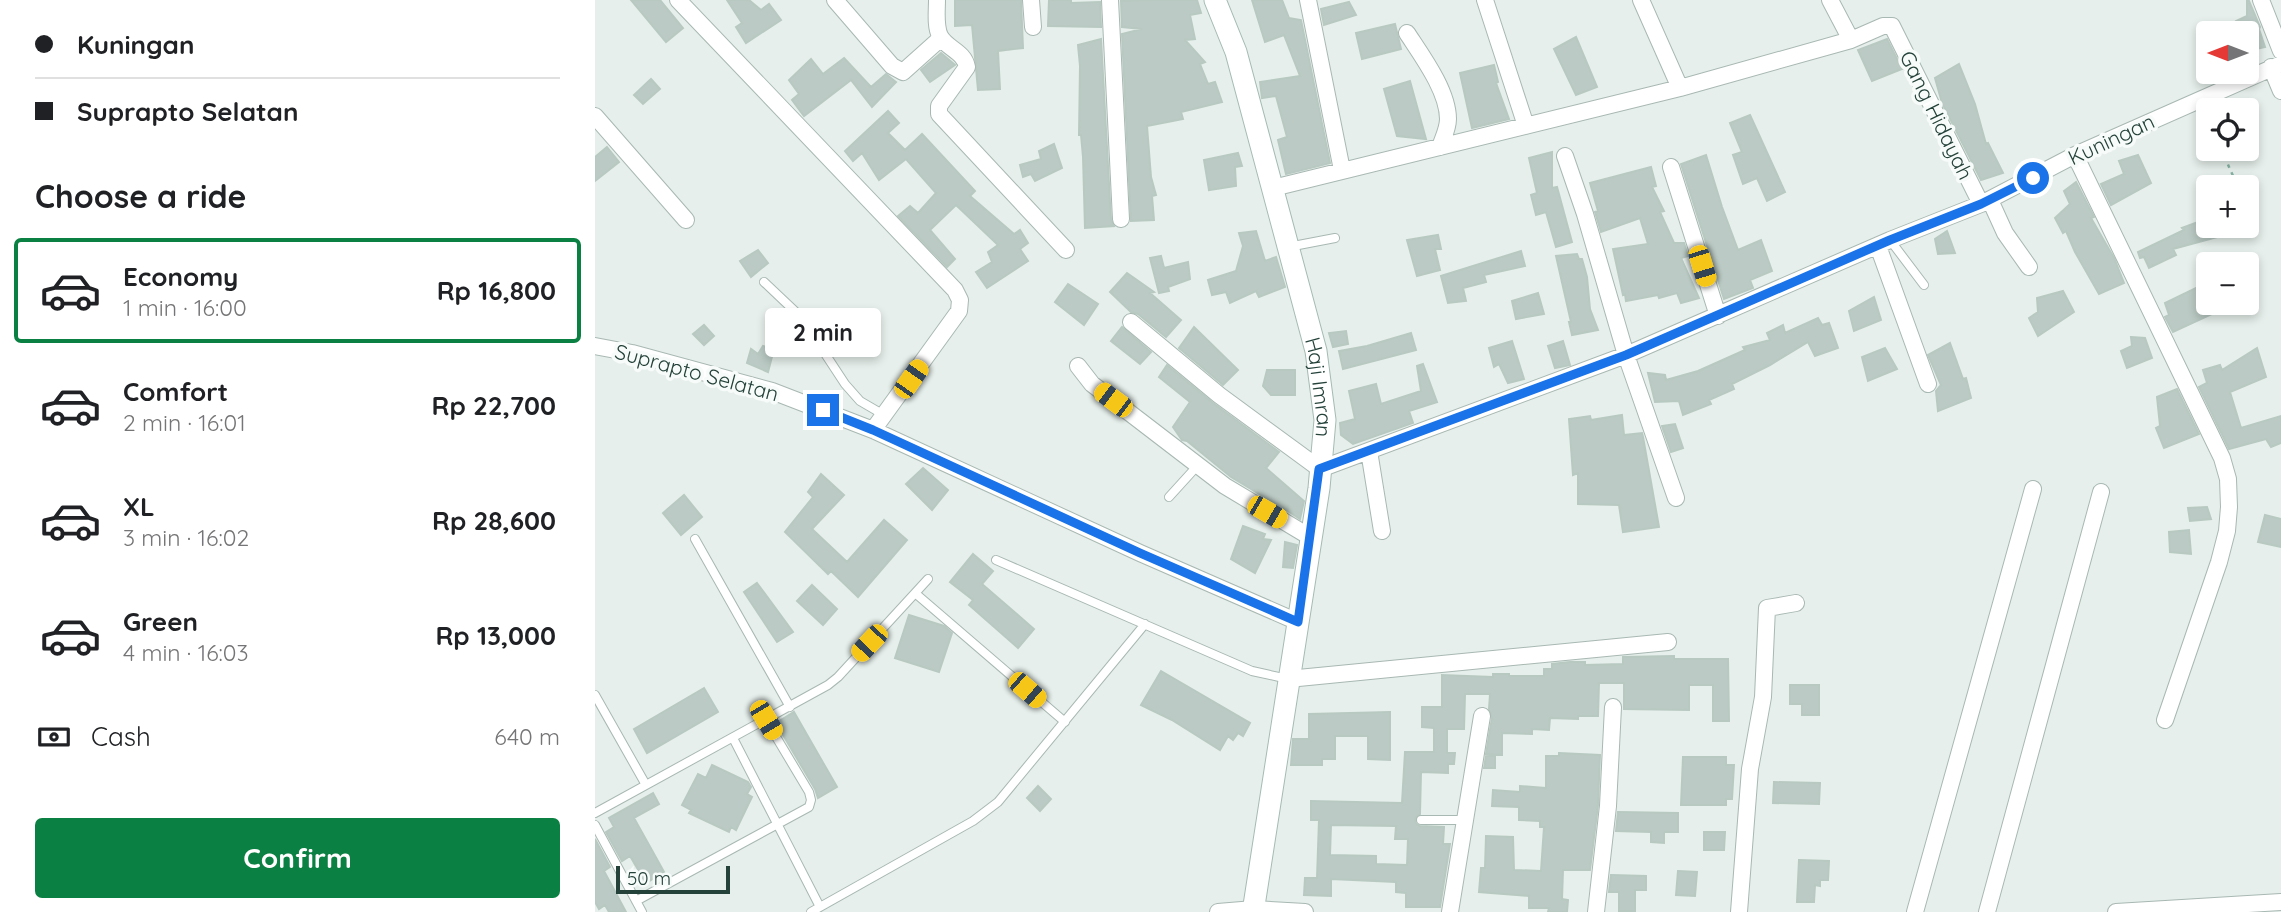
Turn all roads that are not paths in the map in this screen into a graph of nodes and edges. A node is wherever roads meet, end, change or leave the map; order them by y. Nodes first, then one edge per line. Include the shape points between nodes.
1 (678, 0) edge
2 (835, 0) edge
3 (937, 0) edge
4 (1031, 0) edge
5 (1110, 0) edge
6 (1215, 0) edge
7 (1308, 0) edge
8 (1485, 0) edge
9 (1641, 0) edge
10 (1830, 0) edge
11 (2261, 0) edge
12 (1033, 27) dead end
13 (1407, 33) dead end
14 (941, 38) junction
15 (1851, 40) junction
16 (2281, 51) edge
17 (2276, 66) edge
18 (1680, 88) junction
19 (2281, 91) edge
20 (595, 116) edge
21 (1526, 126) junction
22 (1440, 146) junction
23 (2075, 155) junction
24 (1565, 156) dead end
25 (1671, 167) dead end
26 (1342, 170) junction
27 (1273, 188) junction
28 (1986, 202) junction
29 (1121, 219) dead end
30 (687, 220) dead end
31 (1335, 239) dead end
32 (1884, 243) junction
33 (1288, 247) junction
34 (1066, 250) dead end
35 (2029, 267) dead end
36 (764, 282) dead end
37 (1924, 285) dead end
38 (1717, 316) junction
39 (1131, 322) dead end
40 (595, 346) edge
41 (1626, 355) junction
42 (1078, 366) dead end
43 (1928, 384) dead end
44 (884, 415) junction
45 (873, 430) junction
46 (1369, 451) junction
47 (1199, 464) junction
48 (1319, 469) junction
49 (2033, 489) dead end
50 (2101, 492) dead end
51 (1169, 497) dead end
52 (1676, 498) dead end
53 (1382, 531) dead end
54 (1310, 537) junction
55 (695, 539) dead end
56 (996, 560) dead end
57 (927, 579) dead end
58 (915, 593) junction
59 (1796, 603) dead end
60 (1298, 622) junction
61 (1145, 624) junction
62 (1668, 642) dead end
63 (1288, 679) junction
64 (595, 695) edge
65 (790, 707) junction
66 (1613, 708) dead end
67 (1482, 716) dead end
68 (766, 720) junction
69 (2165, 720) dead end
70 (1065, 722) junction
71 (733, 738) junction
72 (646, 785) junction
73 (595, 813) edge
74 (1421, 820) dead end
75 (1465, 820) junction
76 (595, 825) edge
77 (777, 825) junction
78 (636, 901) junction
79 (2281, 902) edge
80 (820, 907) junction
81 (1253, 911) edge
82 (642, 912) edge
83 (810, 912) edge
84 (1218, 912) edge
85 (1305, 912) edge
86 (1450, 912) edge
87 (1596, 912) edge
88 (1739, 912) edge
89 (1915, 912) edge
90 (1987, 912) edge
91 (2116, 912) edge

1 - 44 street via 960,300 959,312
2 - 14 street via 892,66 903,72
3 - 14 street
4 - 12 street
5 - 29 street
6 - 27 street, Haji Imran via 1236,52
7 - 26 street
8 - 21 street
9 - 18 street
10 - 15 street
11 - 16 street
13 - 22 street via 1445,102 1448,121
14 - 34 street via 963,56 967,67 939,107 941,119
15 - 18 street
15 - 28 street, Gang Hidayah via 1892,26
17 - 19 street
17 - 23 street, Kuningan
18 - 21 street
20 - 30 street
21 - 22 street
22 - 26 street
23 - 28 street, Kuningan
23 - 69 street via 2222,458 2228,479 2227,531 2219,562
24 - 41 street
25 - 38 street
26 - 27 street
27 - 33 street, Haji Imran
28 - 32 street, Kuningan
28 - 35 street, Gang Hidayah
31 - 33 lane
32 - 37 lane
32 - 38 street, Kuningan
32 - 43 street
33 - 48 street, Haji Imran via 1316,351 1322,393 1325,420
36 - 44 lane via 801,317 860,401
38 - 41 street, Kuningan
39 - 48 street
40 - 45 street, Suprapto Selatan via 772,391
41 - 46 street, Kuningan
41 - 52 street
42 - 47 street via 1092,384
44 - 45 street
45 - 60 street, Suprapto Selatan
46 - 48 street, Kuningan
46 - 53 street
47 - 51 lane
47 - 54 street
48 - 54 street, Haji Imran
49 - 89 street
50 - 90 street
54 - 60 street, Haji Imran
55 - 65 lane
56 - 61 lane
57 - 58 lane
58 - 65 lane via 838,677
58 - 70 lane
59 - 88 street via 1772,605 1766,610 1763,697 1749,769
60 - 63 street, Haji Imran
61 - 63 lane via 1252,671
61 - 70 lane
62 - 63 street
63 - 81 street, Haji Imran
64 - 72 lane
65 - 68 lane
66 - 87 street
67 - 75 street
68 - 71 lane
68 - 77 lane via 811,800 809,807
70 - 80 lane via 986,812
71 - 72 lane
71 - 77 lane
72 - 73 lane
74 - 75 lane
75 - 86 street
76 - 78 lane
77 - 78 lane
77 - 80 lane
78 - 82 lane
79 - 91 street
80 - 83 lane
81 - 84 street
81 - 85 street

